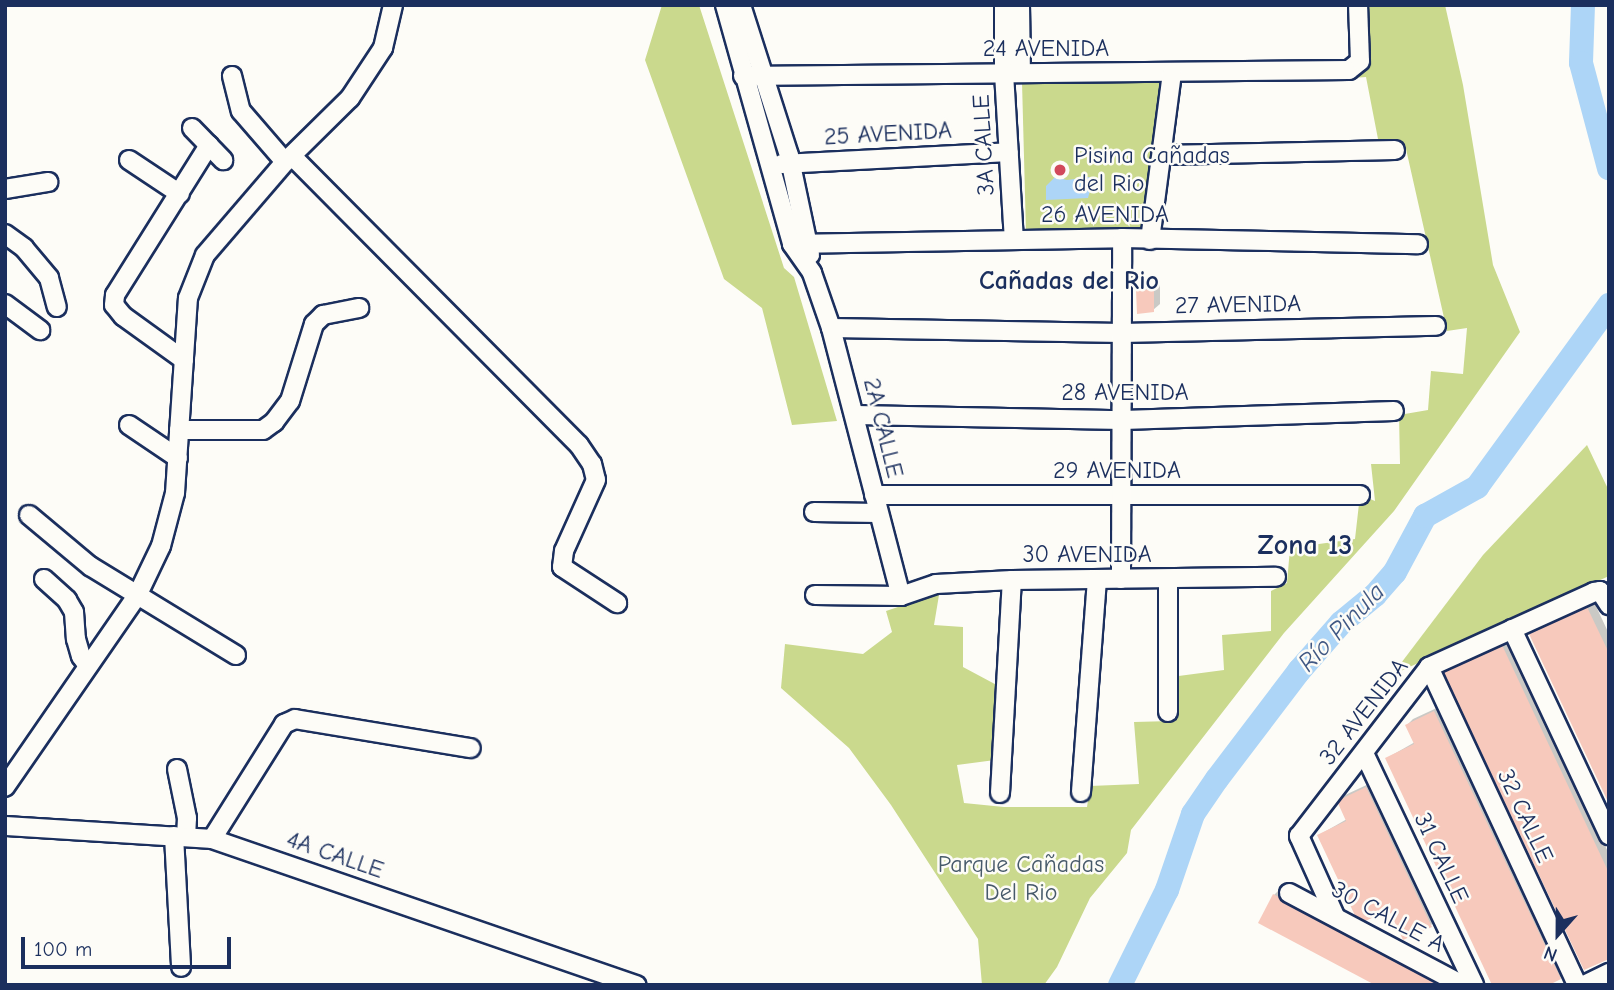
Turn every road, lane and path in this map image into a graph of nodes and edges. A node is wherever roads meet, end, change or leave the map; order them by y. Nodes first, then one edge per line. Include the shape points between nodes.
1 (393, 5) edge
2 (725, 5) edge
3 (741, 5) edge
4 (1004, 5) edge
5 (1020, 5) edge
6 (1358, 5) edge
7 (1172, 72) junction
8 (1013, 73) junction
9 (232, 76) dead end
10 (743, 76) junction
11 (762, 76) junction
12 (192, 128) dead end
13 (209, 145) junction
14 (1395, 150) dead end
15 (1009, 152) junction
16 (1162, 155) junction
17 (288, 159) junction
18 (129, 160) dead end
19 (223, 160) dead end
20 (791, 163) junction
21 (771, 165) junction
22 (48, 182) dead end
23 (5, 188) edge
24 (180, 194) junction
25 (5, 234) edge
26 (1122, 238) junction
27 (1014, 240) junction
28 (1150, 240) junction
29 (801, 244) junction
30 (1418, 244) dead end
31 (5, 304) edge
32 (57, 307) dead end
33 (359, 308) dead end
34 (1436, 326) dead end
35 (831, 328) junction
36 (40, 330) dead end
37 (1122, 332) junction
38 (184, 360) junction
39 (1394, 411) dead end
40 (856, 415) junction
41 (1122, 420) junction
42 (130, 425) dead end
43 (179, 430) junction
44 (178, 458) junction
45 (1123, 495) junction
46 (1360, 495) dead end
47 (876, 504) junction
48 (814, 512) dead end
49 (29, 515) dead end
50 (1276, 577) dead end
51 (44, 579) dead end
52 (1121, 579) junction
53 (1168, 579) junction
54 (1012, 580) junction
55 (1097, 580) junction
56 (815, 595) dead end
57 (137, 596) junction
58 (901, 596) junction
59 (1604, 598) edge
60 (617, 603) dead end
61 (1512, 629) junction
62 (236, 655) dead end
63 (88, 666) junction
64 (1429, 667) junction
65 (1168, 712) dead end
66 (471, 748) dead end
67 (1364, 753) junction
68 (11, 764) edge
69 (177, 769) dead end
70 (5, 787) edge
71 (1081, 792) dead end
72 (1000, 793) dead end
73 (5, 826) edge
74 (1609, 835) edge
75 (180, 836) junction
76 (212, 839) junction
77 (1289, 893) dead end
78 (1335, 916) junction
79 (181, 967) dead end
80 (1609, 972) edge
81 (637, 985) edge
82 (1463, 985) edge
83 (1474, 985) edge
84 (1577, 985) edge
85 (1584, 985) edge

1 - 17 street via 383,48 350,98
2 - 10 street, 2A CALLE
3 - 11 street, 2A CALLE
4 - 8 street, 3A CALLE
5 - 8 street, 3A CALLE
6 - 7 street, 24 AVENIDA via 1360,61 1349,70
7 - 8 street, 24 AVENIDA
7 - 16 street
8 - 11 street, 24 AVENIDA
8 - 15 street, 3A CALLE
9 - 17 street via 241,111
10 - 11 street, 24 AVENIDA
10 - 21 street, 2A CALLE
11 - 20 street, 2A CALLE
12 - 13 street
13 - 19 street
13 - 24 street
14 - 16 street
15 - 20 street, 25 AVENIDA
15 - 27 street, 3A CALLE
16 - 28 street
17 - 38 street via 205,254 188,298
17 - 60 street via 579,445 596,480 564,551 562,567
18 - 24 street
20 - 21 street, 25 AVENIDA
20 - 29 street, 2A CALLE
21 - 29 street, 2A CALLE
22 - 23 street
24 - 38 street via 119,284 114,305
25 - 32 street via 24,248 49,278
26 - 27 street, 26 AVENIDA
26 - 28 street, 26 AVENIDA
26 - 37 street
27 - 29 street, 26 AVENIDA
28 - 30 street, 26 AVENIDA
29 - 35 street, 2A CALLE
31 - 36 street
33 - 43 street via 323,315 314,324 290,401 263,430
34 - 37 street, 27 AVENIDA
35 - 37 street, 27 AVENIDA
35 - 40 street, 2A CALLE
37 - 41 street
38 - 43 street
39 - 41 street, 28 AVENIDA
40 - 41 street, 28 AVENIDA
40 - 47 street, 2A CALLE
41 - 45 street
42 - 44 street
43 - 44 street
44 - 57 street via 175,493 161,546
45 - 46 street, 29 AVENIDA
45 - 47 street, 29 AVENIDA
45 - 52 street
47 - 48 street, 29 AVENIDA
47 - 58 street, 2A CALLE
49 - 57 street via 90,566
50 - 53 street, 30 AVENIDA
51 - 63 street via 74,612 76,639
52 - 53 street, 30 AVENIDA
52 - 55 street, 30 AVENIDA
53 - 65 street
54 - 55 street, 30 AVENIDA
54 - 58 street, 30 AVENIDA via 936,584
54 - 72 street
55 - 71 street
56 - 58 street, 30 AVENIDA
57 - 62 street
57 - 63 street
59 - 61 street, 32 AVENIDA
61 - 64 street, 32 AVENIDA
61 - 74 street
63 - 68 street
64 - 67 street, 32 AVENIDA
64 - 84 street, 32 CALLE
66 - 76 street via 295,719 284,724
67 - 78 street, 32 AVENIDA via 1299,836
67 - 83 street, 31 CALLE
68 - 70 street
69 - 75 street via 187,818
73 - 75 street, 4A CALLE
75 - 76 street, 4A CALLE
75 - 79 street
76 - 81 street, 4A CALLE
77 - 78 street, 30 CALLE A
78 - 82 street, 30 CALLE A
80 - 85 street

